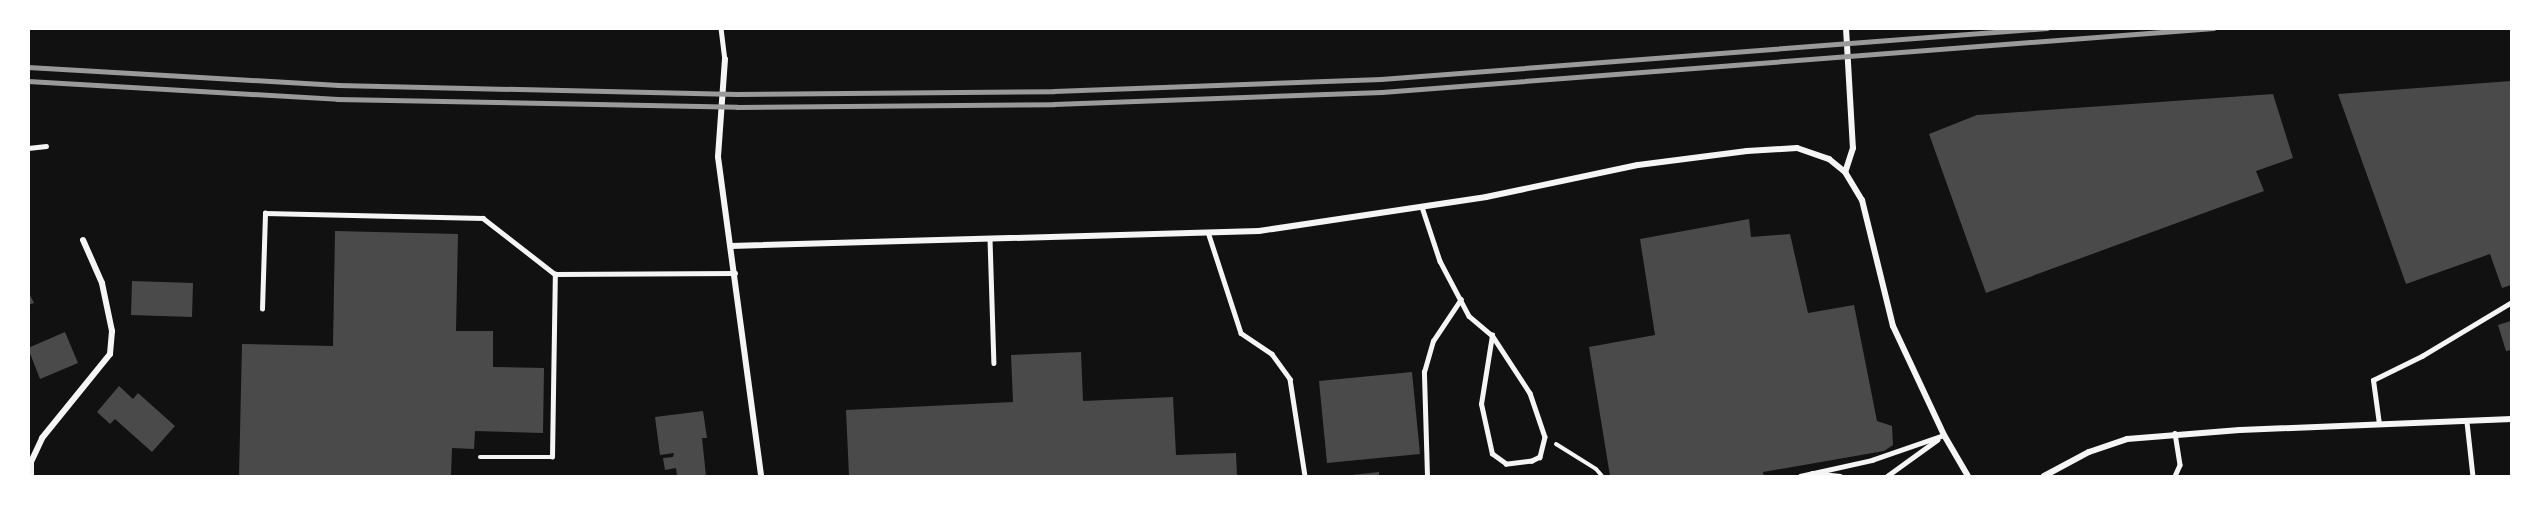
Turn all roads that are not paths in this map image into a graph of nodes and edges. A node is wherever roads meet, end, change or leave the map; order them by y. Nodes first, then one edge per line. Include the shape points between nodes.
1 (721, 28) edge
2 (1846, 28) edge
3 (725, 59) joint
4 (46, 146) dead end
5 (28, 148) edge
6 (1845, 172) junction
7 (1422, 207) junction
8 (1209, 235) junction
9 (990, 239) junction
10 (83, 240) dead end
11 (731, 246) junction
12 (735, 273) junction
13 (555, 274) junction
14 (1461, 299) junction
15 (2511, 302) edge
16 (262, 309) dead end
17 (1492, 335) junction
18 (994, 363) dead end
19 (2511, 419) edge
20 (2467, 422) junction
21 (2379, 424) junction
22 (2175, 433) junction
23 (1944, 435) junction
24 (480, 456) dead end
25 (1810, 473) junction
26 (31, 477) edge
27 (761, 477) edge
28 (1305, 477) edge
29 (1427, 477) edge
30 (1800, 477) edge
31 (1840, 477) edge
32 (1887, 477) edge
33 (1968, 477) edge
34 (2044, 477) edge
35 (2175, 477) edge
36 (2473, 477) edge

1 - 3 lane
2 - 6 street via 1853,147
3 - 11 street via 718,157
4 - 5 lane
6 - 7 street via 1829,159 1797,148 1747,151 1638,165
6 - 23 street via 1862,200 1893,326
7 - 8 street
7 - 14 lane via 1440,261
8 - 9 street
8 - 28 lane via 1240,333 1272,354 1290,379
9 - 11 street
9 - 18 lane
10 - 26 street via 102,283 112,331 110,354 42,438 31,462
11 - 12 street
12 - 13 lane
12 - 27 street
13 - 16 lane via 483,218 265,213
13 - 24 lane via 552,457
14 - 17 lane via 1469,316
14 - 29 lane via 1433,341 1424,372
15 - 21 lane via 2373,380
17 - 17 lane via 1530,393 1545,437 1540,457 1532,461 1506,464 1492,454 1481,404
19 - 20 street
20 - 21 street
20 - 36 lane
21 - 22 street
22 - 34 street via 2127,439 2090,452
22 - 35 lane via 2180,465
23 - 25 lane via 1872,460
23 - 32 lane
23 - 33 street
25 - 30 lane
25 - 31 lane

